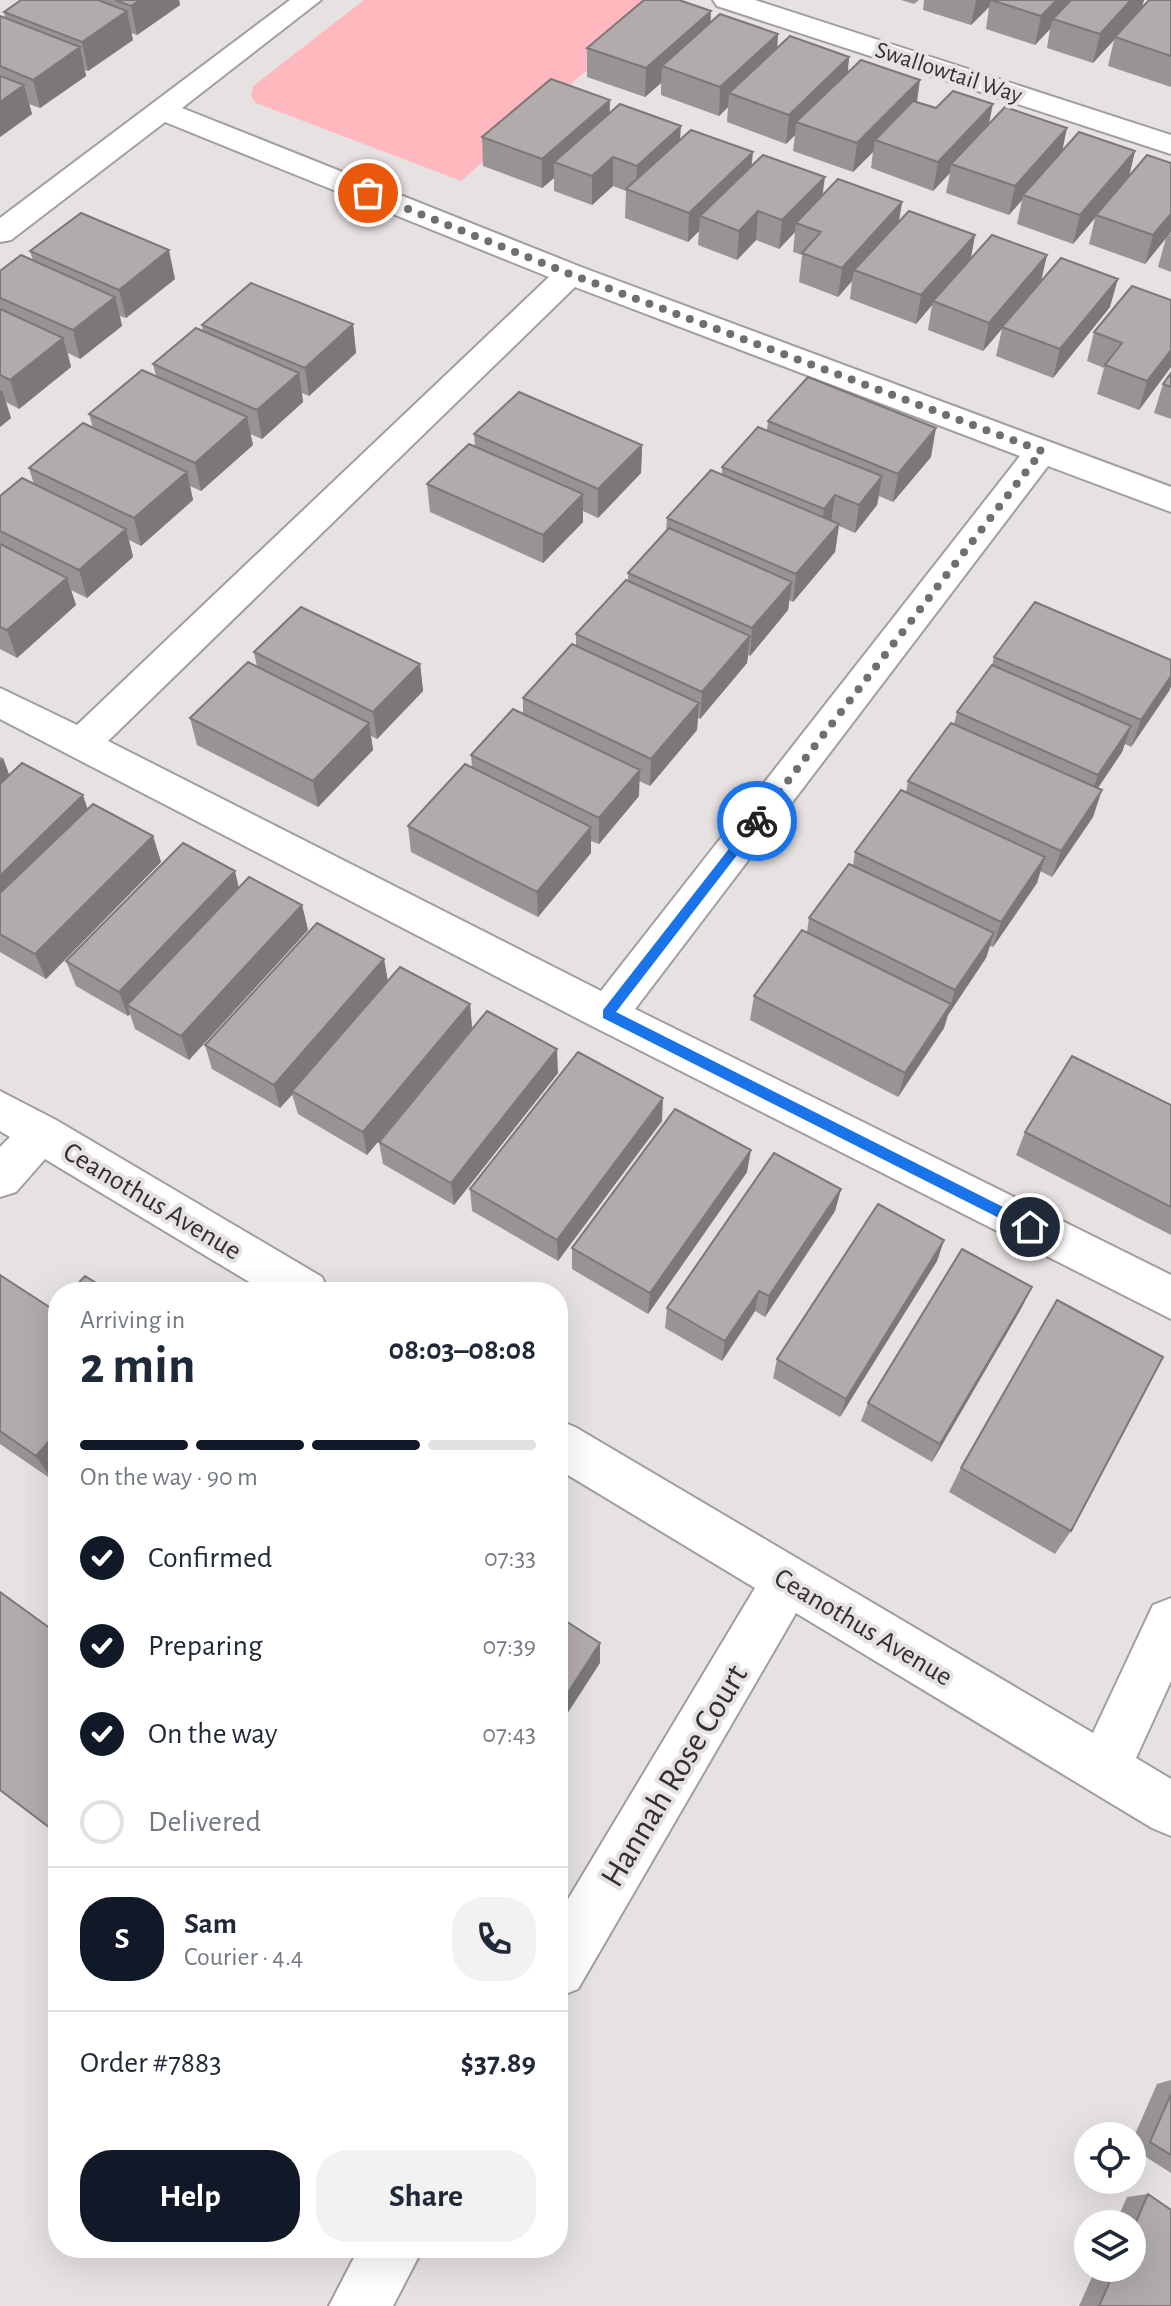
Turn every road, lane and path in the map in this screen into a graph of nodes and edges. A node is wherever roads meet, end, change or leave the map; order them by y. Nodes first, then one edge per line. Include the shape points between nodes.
1 (307, 0) edge
2 (727, 0) edge
3 (777, 7) edge
4 (163, 111) junction
5 (1171, 145) edge
6 (0, 233) edge
7 (570, 274) junction
8 (1042, 451) junction
9 (1171, 500) edge
10 (0, 702) edge
11 (81, 744) junction
12 (607, 1014) junction
13 (0, 1109) edge
14 (41, 1133) junction
15 (0, 1178) edge
16 (289, 1282) edge
17 (1171, 1298) edge
18 (568, 1449) edge
19 (788, 1580) junction
20 (1171, 1623) edge
21 (1104, 1769) junction
22 (1171, 1809) edge
23 (568, 1952) edge
24 (387, 2258) edge
25 (359, 2306) edge

1 - 4 street
2 - 3 street, Swallowtail Way
3 - 5 street, Swallowtail Way
4 - 6 street
4 - 7 street
7 - 8 street
7 - 11 street
8 - 9 street
8 - 12 street
10 - 11 street
11 - 12 street
12 - 17 street
13 - 14 street, Ceanothus Avenue
14 - 15 street
14 - 16 street, Ceanothus Avenue
18 - 19 street, Ceanothus Avenue
19 - 21 street, Ceanothus Avenue
19 - 23 street, Hannah Rose Court
20 - 21 street
21 - 22 street, Ceanothus Avenue
24 - 25 street

